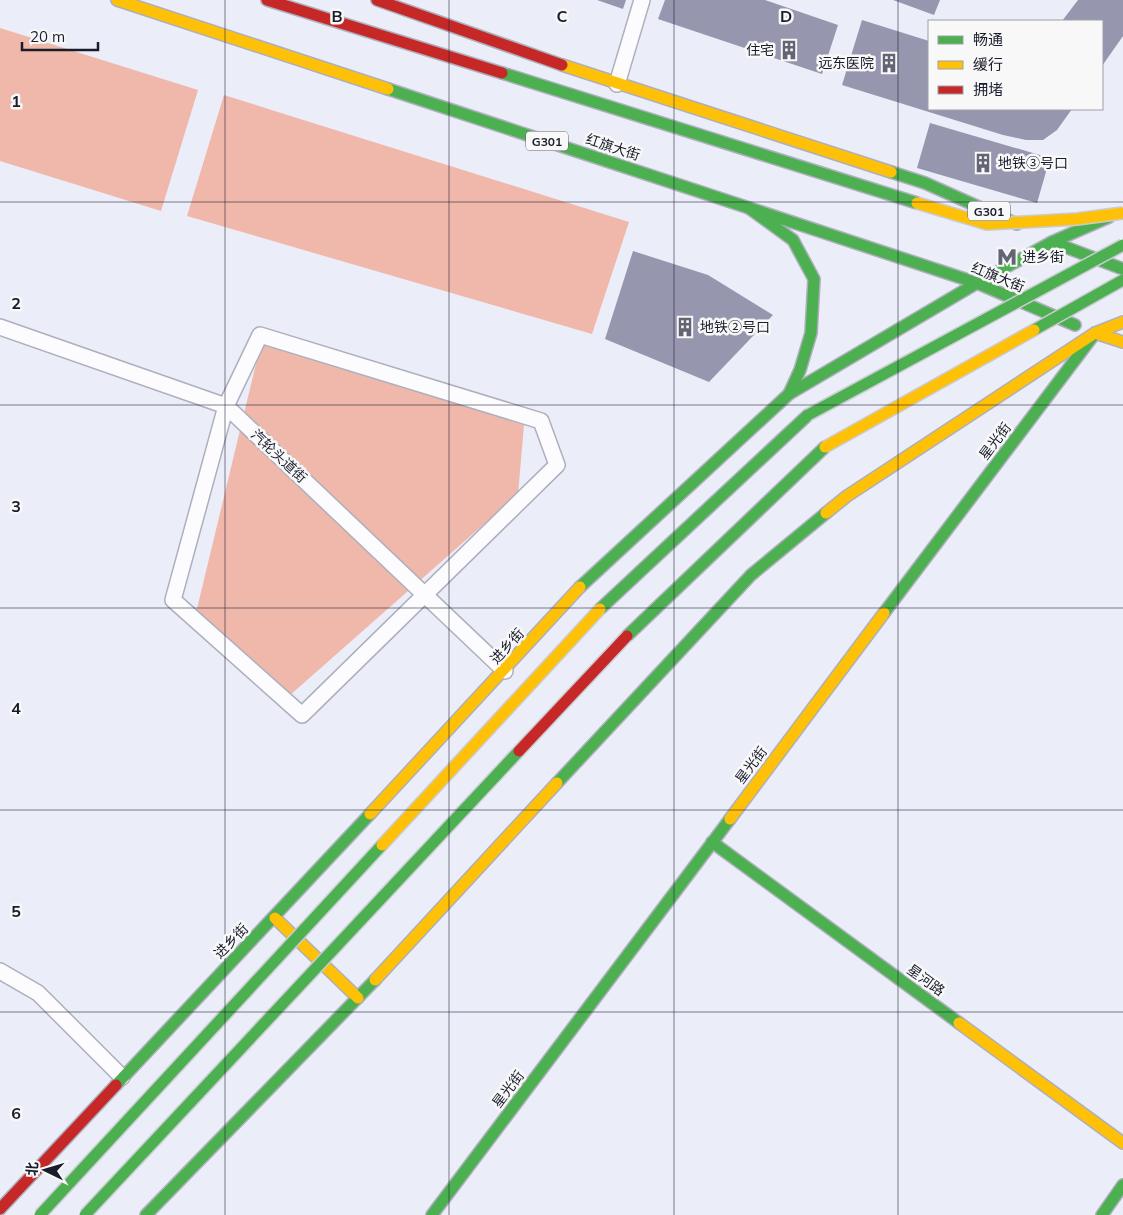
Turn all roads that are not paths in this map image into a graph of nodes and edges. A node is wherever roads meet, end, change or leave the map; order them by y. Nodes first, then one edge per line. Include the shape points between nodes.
1 (118, 0) edge
2 (267, 0) edge
3 (377, 0) edge
4 (642, 0) edge
5 (617, 84) junction
6 (749, 208) junction
7 (1123, 212) edge
8 (1052, 242) junction
9 (1123, 245) edge
10 (1123, 270) edge
11 (1123, 280) edge
12 (976, 283) junction
13 (1123, 322) edge
14 (1, 331) edge
15 (1095, 333) junction
16 (1123, 342) edge
17 (789, 394) junction
18 (226, 406) junction
19 (425, 593) junction
20 (505, 671) junction
21 (712, 842) junction
22 (274, 918) junction
23 (0, 971) edge
24 (358, 998) junction
25 (122, 1077) junction
26 (1123, 1143) edge
27 (1123, 1185) edge
28 (0, 1209) edge
29 (40, 1215) edge
30 (85, 1215) edge
31 (146, 1215) edge
32 (432, 1215) edge
33 (1102, 1215) edge

1 - 6 main road, 红旗大街 / G301
2 - 7 main road, bridge via 987,224 1077,220
3 - 5 main road, G301
4 - 5 lane
5 - 8 main road, G301 via 925,183
6 - 12 main road, 红旗大街 / G301
6 - 17 main road via 793,240 814,279 811,333
7 - 8 main road, 进乡街
8 - 10 main road
8 - 12 main road, 进乡街
9 - 29 main road, bridge via 808,415 600,609
11 - 30 main road, bridge via 825,447 627,636
12 - 15 main road, 红旗大街 / G301
12 - 17 main road, 进乡街
13 - 15 main road
14 - 18 lane, 汽轮头道街
15 - 16 main road, 红旗大街
15 - 21 main road, 星光街
15 - 24 main road via 847,496 751,575
17 - 20 main road, 进乡街 via 576,591
18 - 19 lane, 汽轮头道街
18 - 19 lane via 173,600 302,715
18 - 19 lane via 260,335 541,421 557,465
19 - 20 lane, 汽轮头道街
20 - 22 main road, 进乡街
21 - 26 main road, 星河路
21 - 32 main road, 星光街
22 - 24 main road
22 - 25 main road, 进乡街
23 - 25 lane via 38,993
24 - 31 main road
25 - 28 main road, 进乡街
27 - 33 main road

